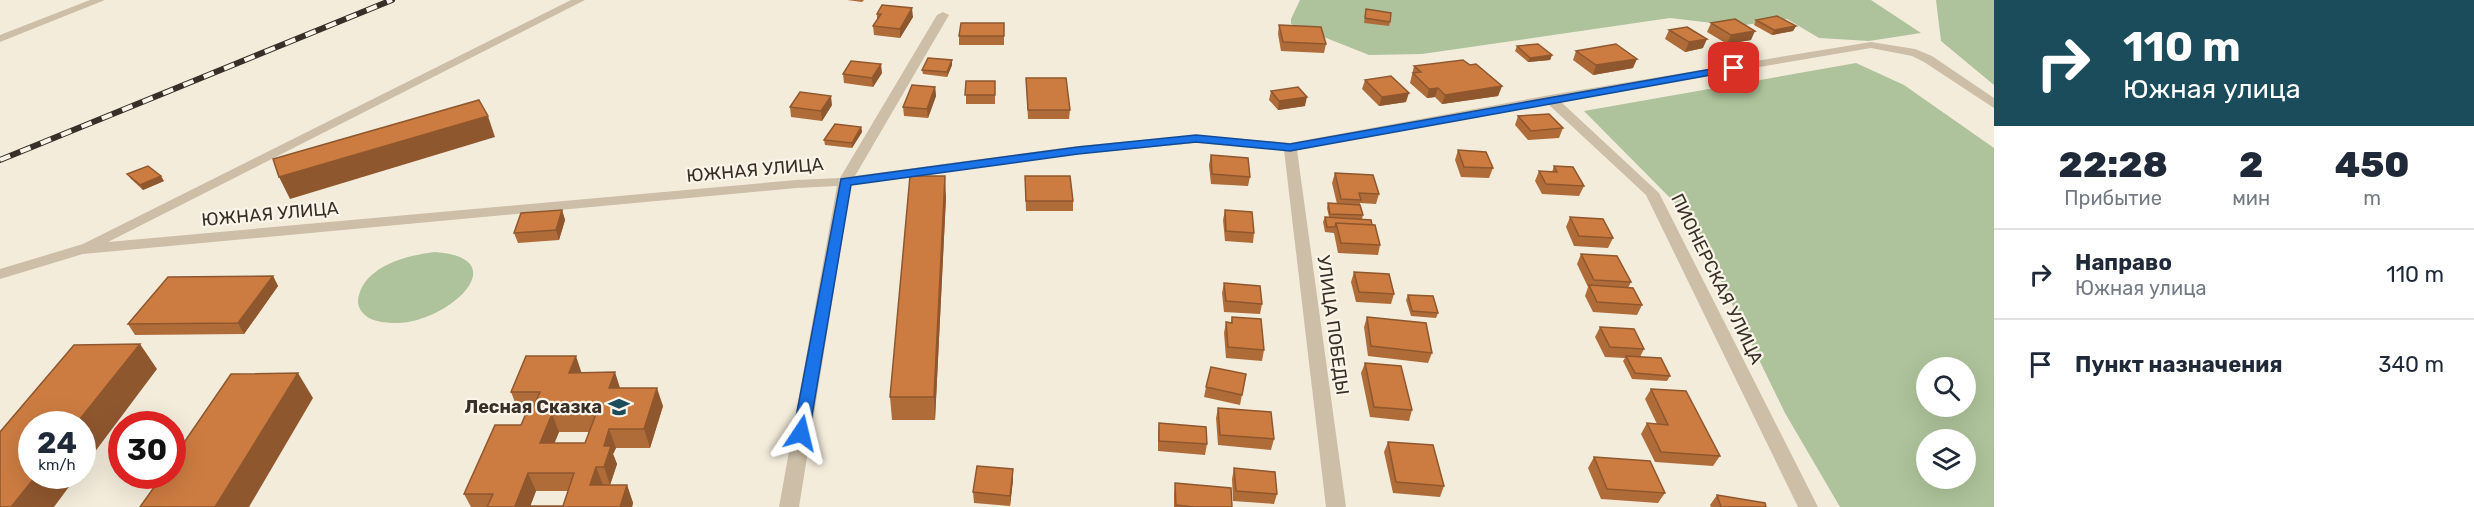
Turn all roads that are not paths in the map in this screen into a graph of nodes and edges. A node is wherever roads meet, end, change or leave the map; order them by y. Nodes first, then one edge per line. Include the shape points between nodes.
1 (100, 0) edge
2 (580, 0) edge
3 (943, 15) dead end
4 (0, 39) edge
5 (1550, 99) junction
6 (1994, 104) edge
7 (1290, 147) junction
8 (845, 182) junction
9 (82, 249) junction
10 (0, 274) edge
11 (789, 507) edge
12 (1336, 507) edge
13 (1808, 507) edge

1 - 4 street
2 - 9 street
3 - 8 street
5 - 6 street, ЮЖНАЯ УЛИЦА via 1872,45 1928,59
5 - 7 street, ЮЖНАЯ УЛИЦА
5 - 13 street, ПИОНЕРСКАЯ УЛИЦА via 1652,193
7 - 8 street, ЮЖНАЯ УЛИЦА via 1196,139 1078,150
7 - 12 street, УЛИЦА ПОБЕДЫ
8 - 9 street, ЮЖНАЯ УЛИЦА
8 - 11 street
9 - 10 street, ЮЖНАЯ УЛИЦА

